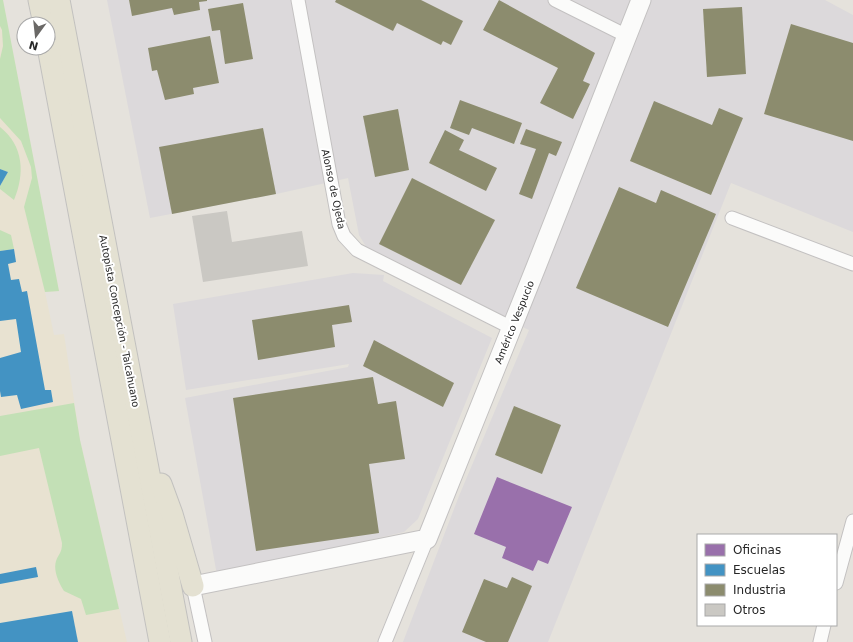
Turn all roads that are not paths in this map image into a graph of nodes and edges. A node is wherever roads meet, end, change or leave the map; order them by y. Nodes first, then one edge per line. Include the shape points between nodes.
1 (39, 0) edge
2 (59, 0) edge
3 (298, 0) edge
4 (555, 0) edge
5 (641, 0) edge
6 (42, 16) edge
7 (627, 36) junction
8 (50, 56) edge
9 (732, 218) dead end
10 (853, 264) edge
11 (512, 328) junction
12 (142, 438) junction
13 (853, 521) edge
14 (427, 539) junction
15 (850, 541) edge
16 (837, 580) edge
17 (193, 586) junction
18 (824, 626) edge
19 (160, 642) edge
20 (181, 642) edge
21 (205, 642) edge
22 (385, 642) edge
23 (820, 642) edge

1 - 6 main road
2 - 12 main road, Autopista Concepción - Talcahuano
3 - 11 street, Alonso de Ojeda via 344,236 358,250
4 - 7 street
5 - 7 street, Américo Vespucio
7 - 11 street, Américo Vespucio
8 - 19 main road, Autopista Concepción - Talcahuano
9 - 10 street
11 - 14 street, Américo Vespucio
12 - 17 main road via 172,514
12 - 20 main road, Autopista Concepción - Talcahuano
13 - 15 street
14 - 17 street
14 - 22 street, Américo Vespucio
15 - 16 street
17 - 21 street
18 - 23 street

